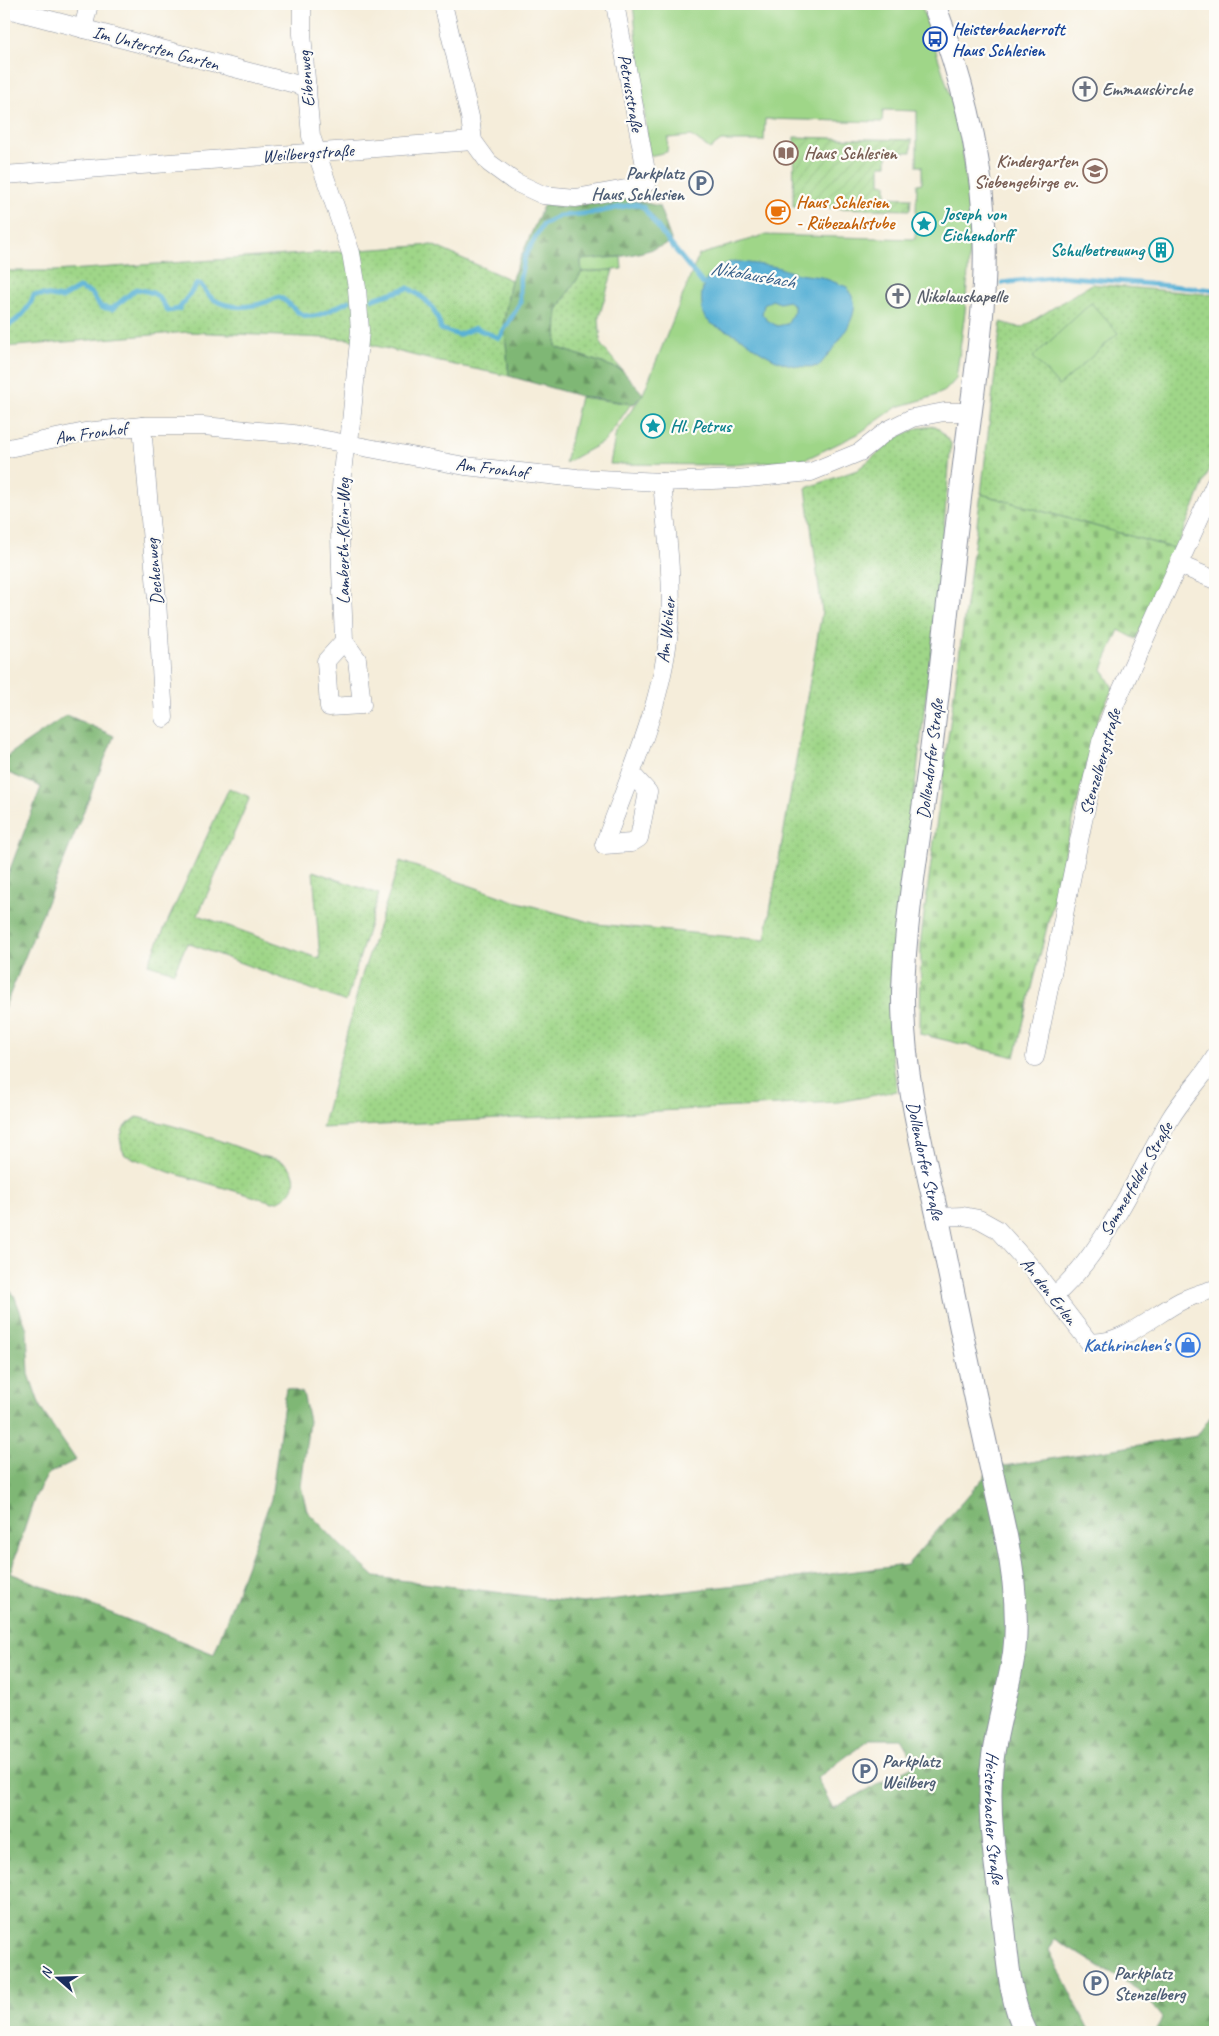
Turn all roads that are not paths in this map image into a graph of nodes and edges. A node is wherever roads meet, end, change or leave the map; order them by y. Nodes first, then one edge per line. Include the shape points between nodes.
1 (89, 4) edge
2 (302, 4) edge
3 (443, 4) edge
4 (615, 4) edge
5 (934, 4) edge
6 (4, 8) edge
7 (83, 29) junction
8 (307, 87) junction
9 (473, 141) junction
10 (318, 152) junction
11 (4, 175) edge
12 (970, 412) junction
13 (142, 426) junction
14 (348, 443) junction
15 (4, 449) edge
16 (662, 482) junction
17 (1215, 484) edge
18 (1180, 565) junction
19 (1215, 580) edge
20 (344, 641) dead end
21 (164, 718) dead end
22 (631, 773) dead end
23 (1036, 1057) dead end
24 (1215, 1057) edge
25 (937, 1217) junction
26 (1215, 1291) edge
27 (1054, 1297) junction
28 (1001, 1513) joint
29 (1026, 2032) edge

1 - 7 street
2 - 8 street, Eibenweg
3 - 9 street
4 - 9 street, Petrusstraße via 648,182 576,198 543,195 515,182 489,163
5 - 12 main road, Dollendorfer Straße via 958,70 976,146 983,203 983,307
6 - 7 street, Im Untersten Garten
7 - 8 street, Im Untersten Garten
8 - 10 street, Eibenweg via 311,136
9 - 10 street, Weilbergstraße
10 - 11 street, Weilbergstraße
10 - 14 street, Lamberth-Klein-Weg via 351,253 357,288 360,331
12 - 16 street, Am Fronhof via 944,412 912,418 888,430 860,452 811,472
12 - 25 main road, Dollendorfer Straße via 903,990 908,1076
13 - 14 street, Am Fronhof via 203,426 294,434
13 - 15 street, Am Fronhof via 85,432
13 - 21 street, Dechenweg
14 - 16 street, Am Fronhof via 465,466 577,478
14 - 20 street, Lamberth-Klein-Weg via 342,466 340,529
16 - 22 street, Am Weiher via 671,578 670,620 657,695
17 - 18 street, Stenzelbergstraße
18 - 19 street
18 - 23 street, Stenzelbergstraße via 1116,702 1101,742
24 - 27 street, Sommerfelder Straße via 1171,1116 1115,1217 1084,1264
25 - 27 street, An den Erlen via 979,1219 997,1229
25 - 28 main road, Dollendorfer Straße
26 - 27 street, An den Erlen via 1182,1301 1118,1338 1096,1343 1090,1342
28 - 29 main road, Heisterbacher Straße via 1012,1564 1016,1625 1014,1653 994,1746 991,1807 1010,1975

